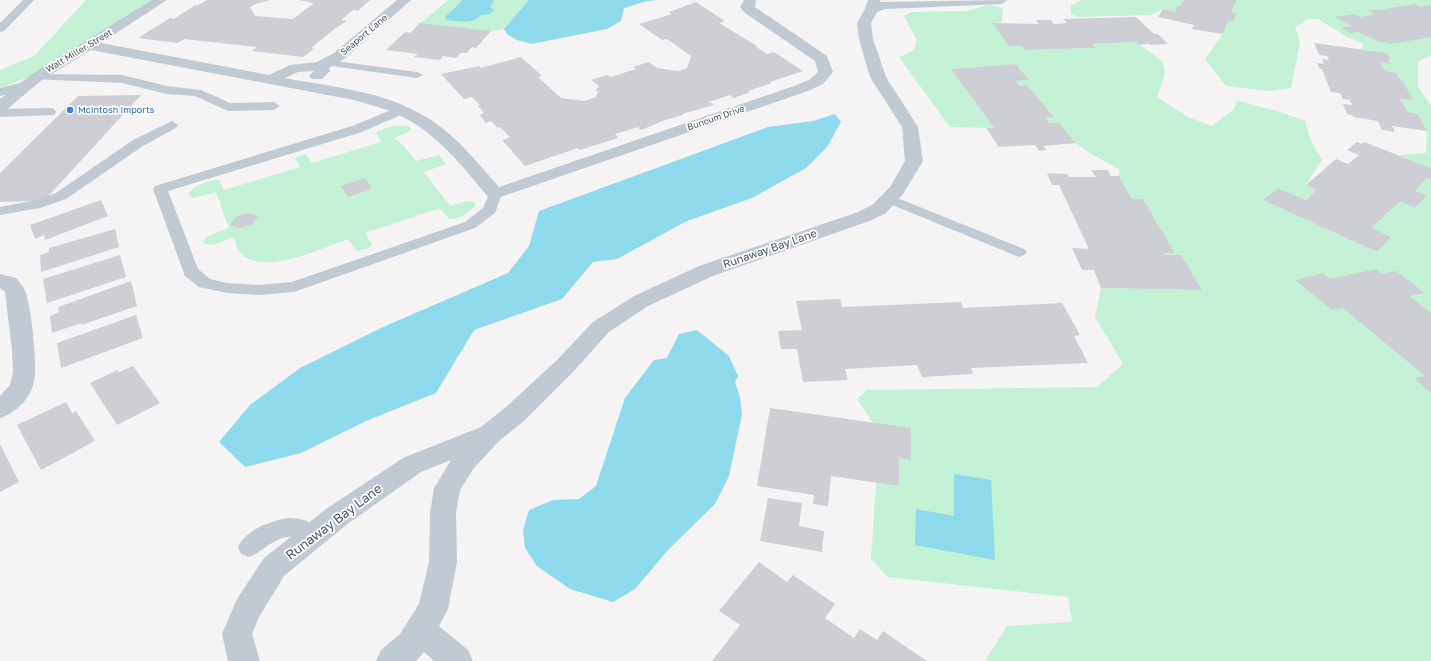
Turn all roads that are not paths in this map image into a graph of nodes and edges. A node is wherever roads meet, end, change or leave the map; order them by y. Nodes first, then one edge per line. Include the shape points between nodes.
1 (29, 0) edge
2 (161, 0) edge
3 (405, 0) edge
4 (750, 0) edge
5 (1002, 0) edge
6 (873, 4) edge
7 (0, 29) edge
8 (89, 45) junction
9 (324, 65) junction
10 (417, 75) dead end
11 (37, 77) junction
12 (272, 80) junction
13 (298, 85) junction
14 (24, 86) junction
15 (0, 92) edge
16 (274, 106) dead end
17 (0, 107) edge
18 (401, 110) junction
19 (50, 112) dead end
20 (0, 113) edge
21 (172, 125) dead end
22 (495, 194) junction
23 (890, 198) junction
24 (0, 211) edge
25 (1019, 252) dead end
26 (0, 281) edge
27 (0, 409) edge
28 (490, 434) junction
29 (313, 535) junction
30 (249, 547) dead end
31 (421, 630) junction
32 (244, 661) edge
33 (392, 661) edge
34 (457, 661) edge

1 - 7 lane
2 - 8 street, Walt Miller Street
3 - 9 street, Seaport Lane via 339,56
4 - 22 street, Buncum Drive via 747,7 750,10 822,58 826,72 822,78 798,89
5 - 6 street, Runaway Bay Lane
6 - 23 street, Runaway Bay Lane via 864,23 866,39 878,77 910,127 914,161
8 - 11 street, Walt Miller Street
8 - 12 street
9 - 10 lane
9 - 12 street via 283,72
9 - 13 street via 323,71 312,80
11 - 14 street, Walt Miller Street
11 - 16 lane via 122,79 167,90 197,93 228,107
12 - 13 street
13 - 18 street via 356,96
14 - 15 lane
14 - 17 street, Walt Miller Street
18 - 22 street via 434,130 463,157
18 - 22 lane via 357,129 160,189 191,272 205,283 227,288 259,290 294,287 470,225 490,210
19 - 20 lane
21 - 24 lane via 138,143 61,196 40,204
23 - 25 lane
23 - 28 street, Runaway Bay Lane via 865,216 706,271 641,301 601,327 516,414
26 - 27 street via 9,283 15,292 24,370 23,382 15,396
28 - 29 street, Runaway Bay Lane via 412,465
28 - 31 street, Runaway Bay Lane via 465,461 447,488 443,513 443,562 433,609
29 - 30 lane via 304,528 278,528
29 - 32 street, Runaway Bay Lane via 274,567 247,609 237,634
31 - 33 street, Runaway Bay Lane via 412,645
31 - 34 street

